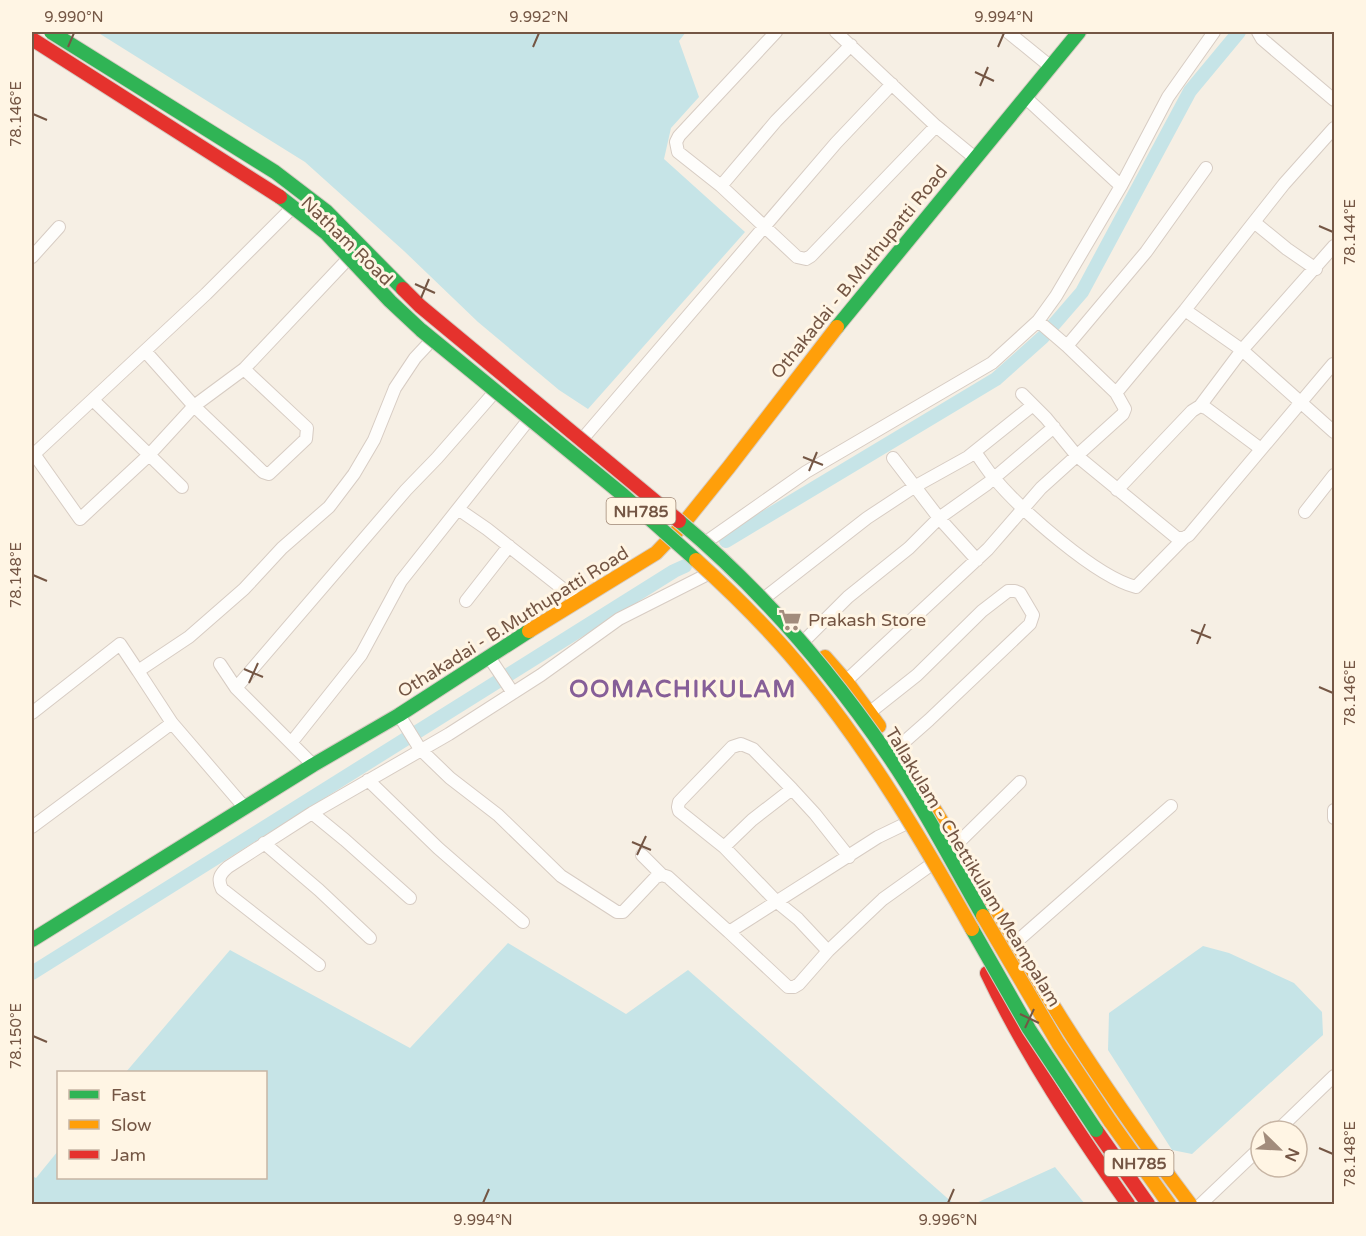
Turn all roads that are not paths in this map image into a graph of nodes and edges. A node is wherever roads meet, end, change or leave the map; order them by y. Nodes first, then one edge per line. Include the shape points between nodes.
1 (51, 32) edge
2 (62, 32) edge
3 (776, 32) edge
4 (836, 32) edge
5 (1008, 32) edge
6 (1079, 32) edge
7 (1215, 32) edge
8 (1258, 32) edge
9 (32, 39) edge
10 (32, 45) edge
11 (850, 45) junction
12 (1051, 67) junction
13 (892, 84) junction
14 (1026, 98) junction
15 (1335, 100) edge
16 (936, 126) junction
17 (1335, 128) edge
18 (975, 158) junction
19 (1206, 168) dead end
20 (721, 186) junction
21 (1121, 186) junction
22 (290, 210) junction
23 (1254, 222) junction
24 (59, 227) dead end
25 (764, 227) junction
26 (1335, 246) edge
27 (32, 257) edge
28 (346, 261) junction
29 (1316, 269) junction
30 (1185, 310) junction
31 (1042, 325) junction
32 (1062, 342) junction
33 (429, 343) junction
34 (1242, 350) junction
35 (145, 351) junction
36 (1333, 364) dead end
37 (244, 369) junction
38 (1116, 393) junction
39 (1022, 394) dead end
40 (492, 395) junction
41 (93, 400) junction
42 (1301, 403) junction
43 (1033, 405) junction
44 (194, 406) junction
45 (1200, 406) junction
46 (526, 423) junction
47 (1054, 428) junction
48 (1335, 432) edge
49 (585, 436) junction
50 (1261, 449) junction
51 (975, 452) junction
52 (33, 455) edge
53 (149, 455) junction
54 (1077, 456) junction
55 (893, 458) dead end
56 (1335, 475) edge
57 (994, 478) junction
58 (182, 487) dead end
59 (914, 487) junction
60 (1117, 489) junction
61 (1024, 508) junction
62 (458, 510) junction
63 (1305, 512) dead end
64 (939, 518) junction
65 (686, 520) junction
66 (1184, 538) junction
67 (670, 540) junction
68 (709, 540) junction
69 (509, 546) junction
70 (977, 560) junction
71 (708, 574) junction
72 (767, 596) junction
73 (577, 600) junction
74 (466, 601) dead end
75 (807, 638) junction
76 (489, 657) junction
77 (220, 664) dead end
78 (138, 671) junction
79 (846, 681) junction
80 (507, 684) junction
81 (236, 688) junction
82 (32, 713) edge
83 (869, 713) junction
84 (399, 715) junction
85 (172, 723) junction
86 (414, 740) junction
87 (291, 743) junction
88 (896, 750) junction
89 (313, 765) junction
90 (368, 780) junction
91 (1020, 782) dead end
92 (792, 789) junction
93 (1171, 806) dead end
94 (244, 808) junction
95 (1335, 810) edge
96 (312, 813) junction
97 (1335, 818) edge
98 (907, 823) junction
99 (32, 827) edge
100 (264, 843) junction
101 (957, 844) junction
102 (724, 847) junction
103 (642, 855) dead end
104 (849, 856) junction
105 (932, 864) junction
106 (662, 874) junction
107 (410, 898) dead end
108 (776, 901) junction
109 (523, 922) dead end
110 (729, 932) junction
111 (369, 938) dead end
112 (32, 940) edge
113 (1015, 943) junction
114 (828, 951) junction
115 (320, 965) dead end
116 (1335, 1076) edge
117 (1290, 1119) edge
118 (1249, 1158) edge
119 (1128, 1204) edge
120 (1148, 1204) edge
121 (1169, 1204) edge
122 (1190, 1204) edge
123 (1201, 1204) edge

1 - 121 main road, Tallakulam - Chettikulam Meampalam / NH785, bridge via 266,167 326,211 420,306 690,530 753,589 813,655 888,755 1034,1004
2 - 49 main road, Natham Road via 304,186 356,232 430,309
3 - 20 street via 676,142 678,152
4 - 11 street
5 - 12 street
6 - 12 main road, Othakadai - B.Muthupatti Road
7 - 21 street via 1168,97
8 - 15 street
9 - 120 main road, Tallakulam - Chettikulam Meampalam / NH785, bridge via 299,211 326,233 421,330 678,542 743,603 810,677 867,754 1022,1018
10 - 22 main road, Natham Road
11 - 13 street
11 - 20 street via 776,121
12 - 14 main road, Othakadai - B.Muthupatti Road
13 - 16 street
13 - 25 street
14 - 18 main road, Othakadai - B.Muthupatti Road
14 - 21 street
16 - 18 street
16 - 25 street via 811,256 797,257
17 - 23 street
18 - 65 main road, Othakadai - B.Muthupatti Road via 820,346
19 - 32 street via 1146,252
20 - 25 street
21 - 31 street
22 - 28 main road, Natham Road
22 - 35 street
23 - 29 street
23 - 30 street
24 - 27 street
25 - 49 street
26 - 29 street
28 - 33 main road, Natham Road
28 - 37 street
29 - 34 street
30 - 34 street
30 - 38 street
31 - 32 street
31 - 68 street via 992,363 806,472
32 - 38 street
33 - 40 main road, Natham Road
33 - 78 street via 395,388 374,440 329,507 189,637
34 - 42 street
34 - 45 street
35 - 41 street
35 - 44 street
36 - 42 street
37 - 44 street
37 - 44 street via 307,428 306,439 273,472 263,472
38 - 54 street via 1125,408 1122,414
39 - 43 street
40 - 46 main road, Natham Road
40 - 81 street
41 - 52 street
41 - 53 street
42 - 48 street
42 - 50 street
43 - 47 street
43 - 51 street
44 - 53 street
45 - 50 street
45 - 60 street
46 - 62 street
46 - 67 main road, Natham Road
47 - 54 street
47 - 57 street
49 - 65 main road, Natham Road
50 - 66 street
51 - 57 street
51 - 59 street
52 - 53 street via 80,519
53 - 58 street
54 - 60 street
54 - 61 street
55 - 59 street
56 - 63 street
57 - 61 street
57 - 64 street
59 - 64 street
59 - 72 street via 867,518
60 - 66 street via 1177,538
61 - 66 street via 1082,558 1124,584 1136,587
61 - 70 street
62 - 69 street
62 - 87 street via 401,582 361,654
64 - 70 street
64 - 75 street
65 - 67 main road, Othakadai - B.Muthupatti Road
65 - 68 main road, Natham Road
67 - 71 main road, Natham Road
67 - 73 main road, Othakadai - B.Muthupatti Road via 647,560
68 - 72 main road, Natham Road
69 - 73 street
69 - 74 street
70 - 79 street
71 - 80 street via 619,619
71 - 98 main road, Natham Road via 819,693 873,766
72 - 75 main road, Natham Road
73 - 76 main road, Othakadai - B.Muthupatti Road
75 - 79 main road, Natham Road
76 - 80 street
76 - 84 main road, Othakadai - B.Muthupatti Road
77 - 81 street
78 - 82 street via 120,644
78 - 85 street
79 - 83 main road, Natham Road
80 - 86 street via 449,734
81 - 87 street
83 - 88 main road, Natham Road
83 - 88 street via 917,675 1008,591 1020,594 1033,615 1030,624
84 - 86 street
84 - 89 main road, Othakadai - B.Muthupatti Road
85 - 94 street
85 - 99 street
86 - 90 street
86 - 106 street via 450,778 498,815 561,876 611,909 623,912
87 - 89 street
88 - 101 main road, Natham Road
89 - 94 main road, Othakadai - B.Muthupatti Road
90 - 96 street
90 - 109 street
91 - 101 street
92 - 102 street
92 - 102 street via 753,749 741,744 732,747 678,807
92 - 104 street
93 - 113 street
94 - 112 main road, Othakadai - B.Muthupatti Road
95 - 97 street
96 - 100 street
96 - 107 street
98 - 104 street
98 - 105 main road, Natham Road
100 - 111 street
100 - 115 street via 220,874 222,889
101 - 113 main road, Natham Road
102 - 108 street
103 - 106 street
104 - 108 street
105 - 114 street via 883,899
105 - 119 main road, Natham Road via 1029,1056
106 - 110 street
108 - 110 street
108 - 114 street
110 - 114 street via 788,987 799,984
113 - 122 main road, Natham Road via 1092,1067
116 - 117 street
118 - 123 street

